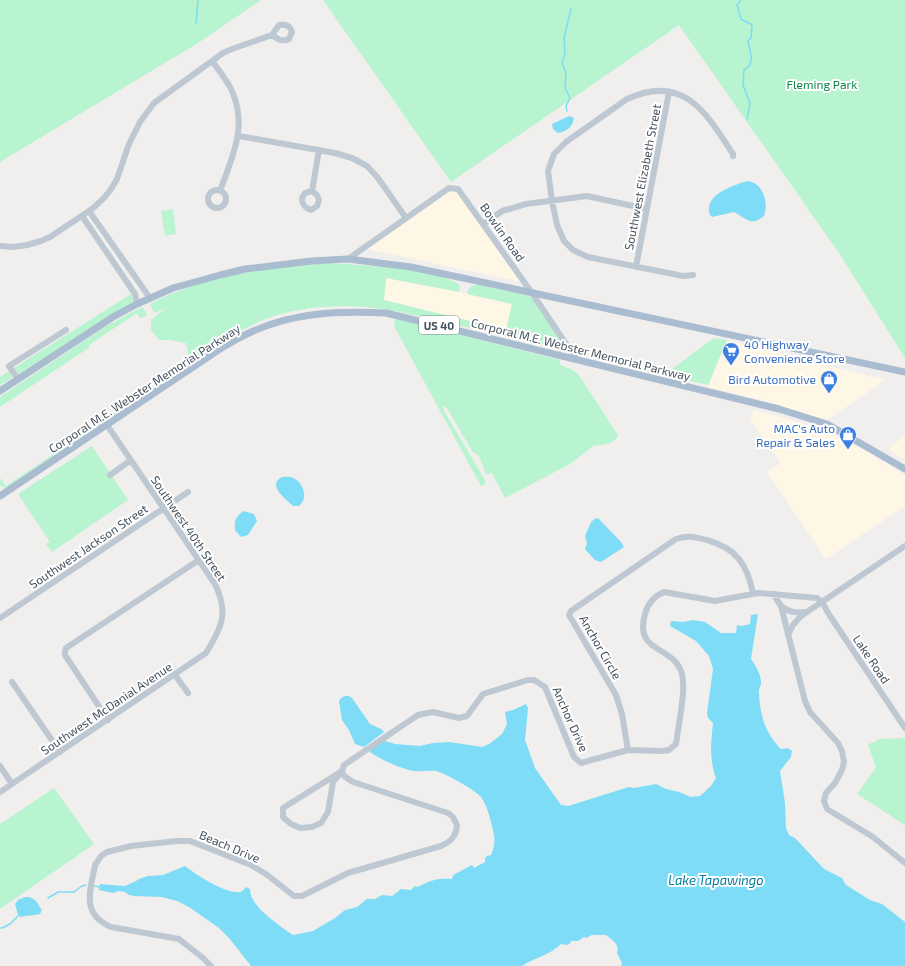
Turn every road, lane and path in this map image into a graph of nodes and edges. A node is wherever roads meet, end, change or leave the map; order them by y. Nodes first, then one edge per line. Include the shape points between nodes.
1 (272, 35) dead end
2 (212, 61) junction
3 (669, 92) junction
4 (239, 136) junction
5 (319, 150) junction
6 (733, 156) dead end
7 (220, 191) dead end
8 (312, 191) dead end
9 (552, 201) junction
10 (647, 210) junction
11 (89, 211) junction
12 (82, 216) junction
13 (406, 218) junction
14 (484, 224) junction
15 (0, 246) edge
16 (117, 252) junction
17 (110, 257) junction
18 (348, 259) junction
19 (636, 267) junction
20 (693, 275) dead end
21 (532, 293) junction
22 (150, 298) junction
23 (137, 304) junction
24 (66, 330) dead end
25 (576, 359) junction
26 (905, 372) edge
27 (18, 379) junction
28 (0, 391) edge
29 (107, 425) junction
30 (131, 460) junction
31 (905, 469) edge
32 (110, 475) dead end
33 (188, 492) dead end
34 (0, 495) edge
35 (164, 508) junction
36 (905, 546) edge
37 (199, 560) junction
38 (753, 593) junction
39 (773, 594) junction
40 (822, 602) junction
41 (781, 606) junction
42 (806, 612) junction
43 (0, 618) edge
44 (218, 634) joint
45 (788, 635) junction
46 (175, 675) junction
47 (12, 682) dead end
48 (188, 693) dead end
49 (108, 720) junction
50 (905, 728) edge
51 (628, 750) junction
52 (60, 752) junction
53 (0, 766) edge
54 (342, 771) junction
55 (12, 784) junction
56 (0, 792) edge
57 (905, 863) edge
58 (210, 966) edge

1 - 2 street via 232,48
2 - 4 street via 232,91 239,122
2 - 11 street via 163,96 147,112 129,144 111,189
3 - 6 street via 693,101 708,116
3 - 9 street via 637,94 566,142 554,154 548,171
3 - 10 street, Southwest Elizabeth Street
4 - 5 street
4 - 7 street
5 - 8 street
5 - 13 street via 345,155 367,166
9 - 10 street via 587,196
9 - 14 street via 526,204 502,211
9 - 19 street via 557,226 564,241 573,250 588,257
10 - 19 street, Southwest Elizabeth Street
11 - 12 street
11 - 16 street
12 - 15 street via 40,241 13,247
12 - 17 street
13 - 14 street, Bowlin Road via 452,187 461,191
13 - 18 street
14 - 21 street, Bowlin Road
16 - 17 street
16 - 22 street
17 - 23 street via 134,294
18 - 21 main road via 411,267
18 - 22 main road via 245,269 180,286
19 - 20 street via 683,276
21 - 25 street, Bowlin Road
21 - 26 main road
22 - 23 main road
23 - 27 main road
24 - 27 street via 9,366
25 - 29 main road, Corporal M.E. Webster Memorial Parkway / US 40 via 386,312 303,315 246,334
25 - 31 main road, Corporal M.E. Webster Memorial Parkway / US 40 via 779,409 827,424
27 - 28 main road
29 - 30 street, Southwest 40th Street
29 - 34 main road, Corporal M.E. Webster Memorial Parkway / US 40
30 - 32 street
30 - 35 street, Southwest 40th Street
33 - 35 street, Southwest Jackson Street
35 - 37 street, Southwest 40th Street
35 - 43 street, Southwest Jackson Street
36 - 40 street
37 - 44 street, Southwest 40th Street via 215,584 221,600 222,622
37 - 49 street via 61,651
38 - 39 street, Anchor Drive
38 - 51 street, Anchor Drive via 716,602 664,592 651,600 643,620 644,636 648,642 673,660 681,670 683,678 677,738 676,744 669,750
38 - 51 street, Anchor Circle via 746,570 732,552 721,544 691,536 676,539 571,612 570,615 616,695
39 - 40 street, Anchor Drive via 817,598
39 - 41 street
40 - 42 street
40 - 50 street, Lake Road
41 - 42 street via 793,613
41 - 45 street
42 - 45 street via 796,620
44 - 46 street, Southwest McDanial Avenue via 206,653
45 - 57 street via 810,712 842,751 842,770 826,793 824,801 827,809 873,837
46 - 48 street
46 - 49 street, Southwest McDanial Avenue
47 - 52 street
49 - 52 street, Southwest McDanial Avenue
51 - 54 street, Anchor Drive via 589,762 577,761 545,688 534,680 528,680 483,694 464,718 433,712 418,715 344,765
52 - 55 street, Southwest McDanial Avenue
53 - 55 street
54 - 54 street via 283,808 283,817 300,828 321,823 328,812 333,782
54 - 58 street, Beach Drive via 344,776 353,782 448,813 457,825 455,835 452,840 441,846 348,873 302,896 294,896 251,865 190,841 131,846 107,852 97,861 90,892 91,910 96,918 111,927 179,939
55 - 56 street, Southwest McDanial Avenue

